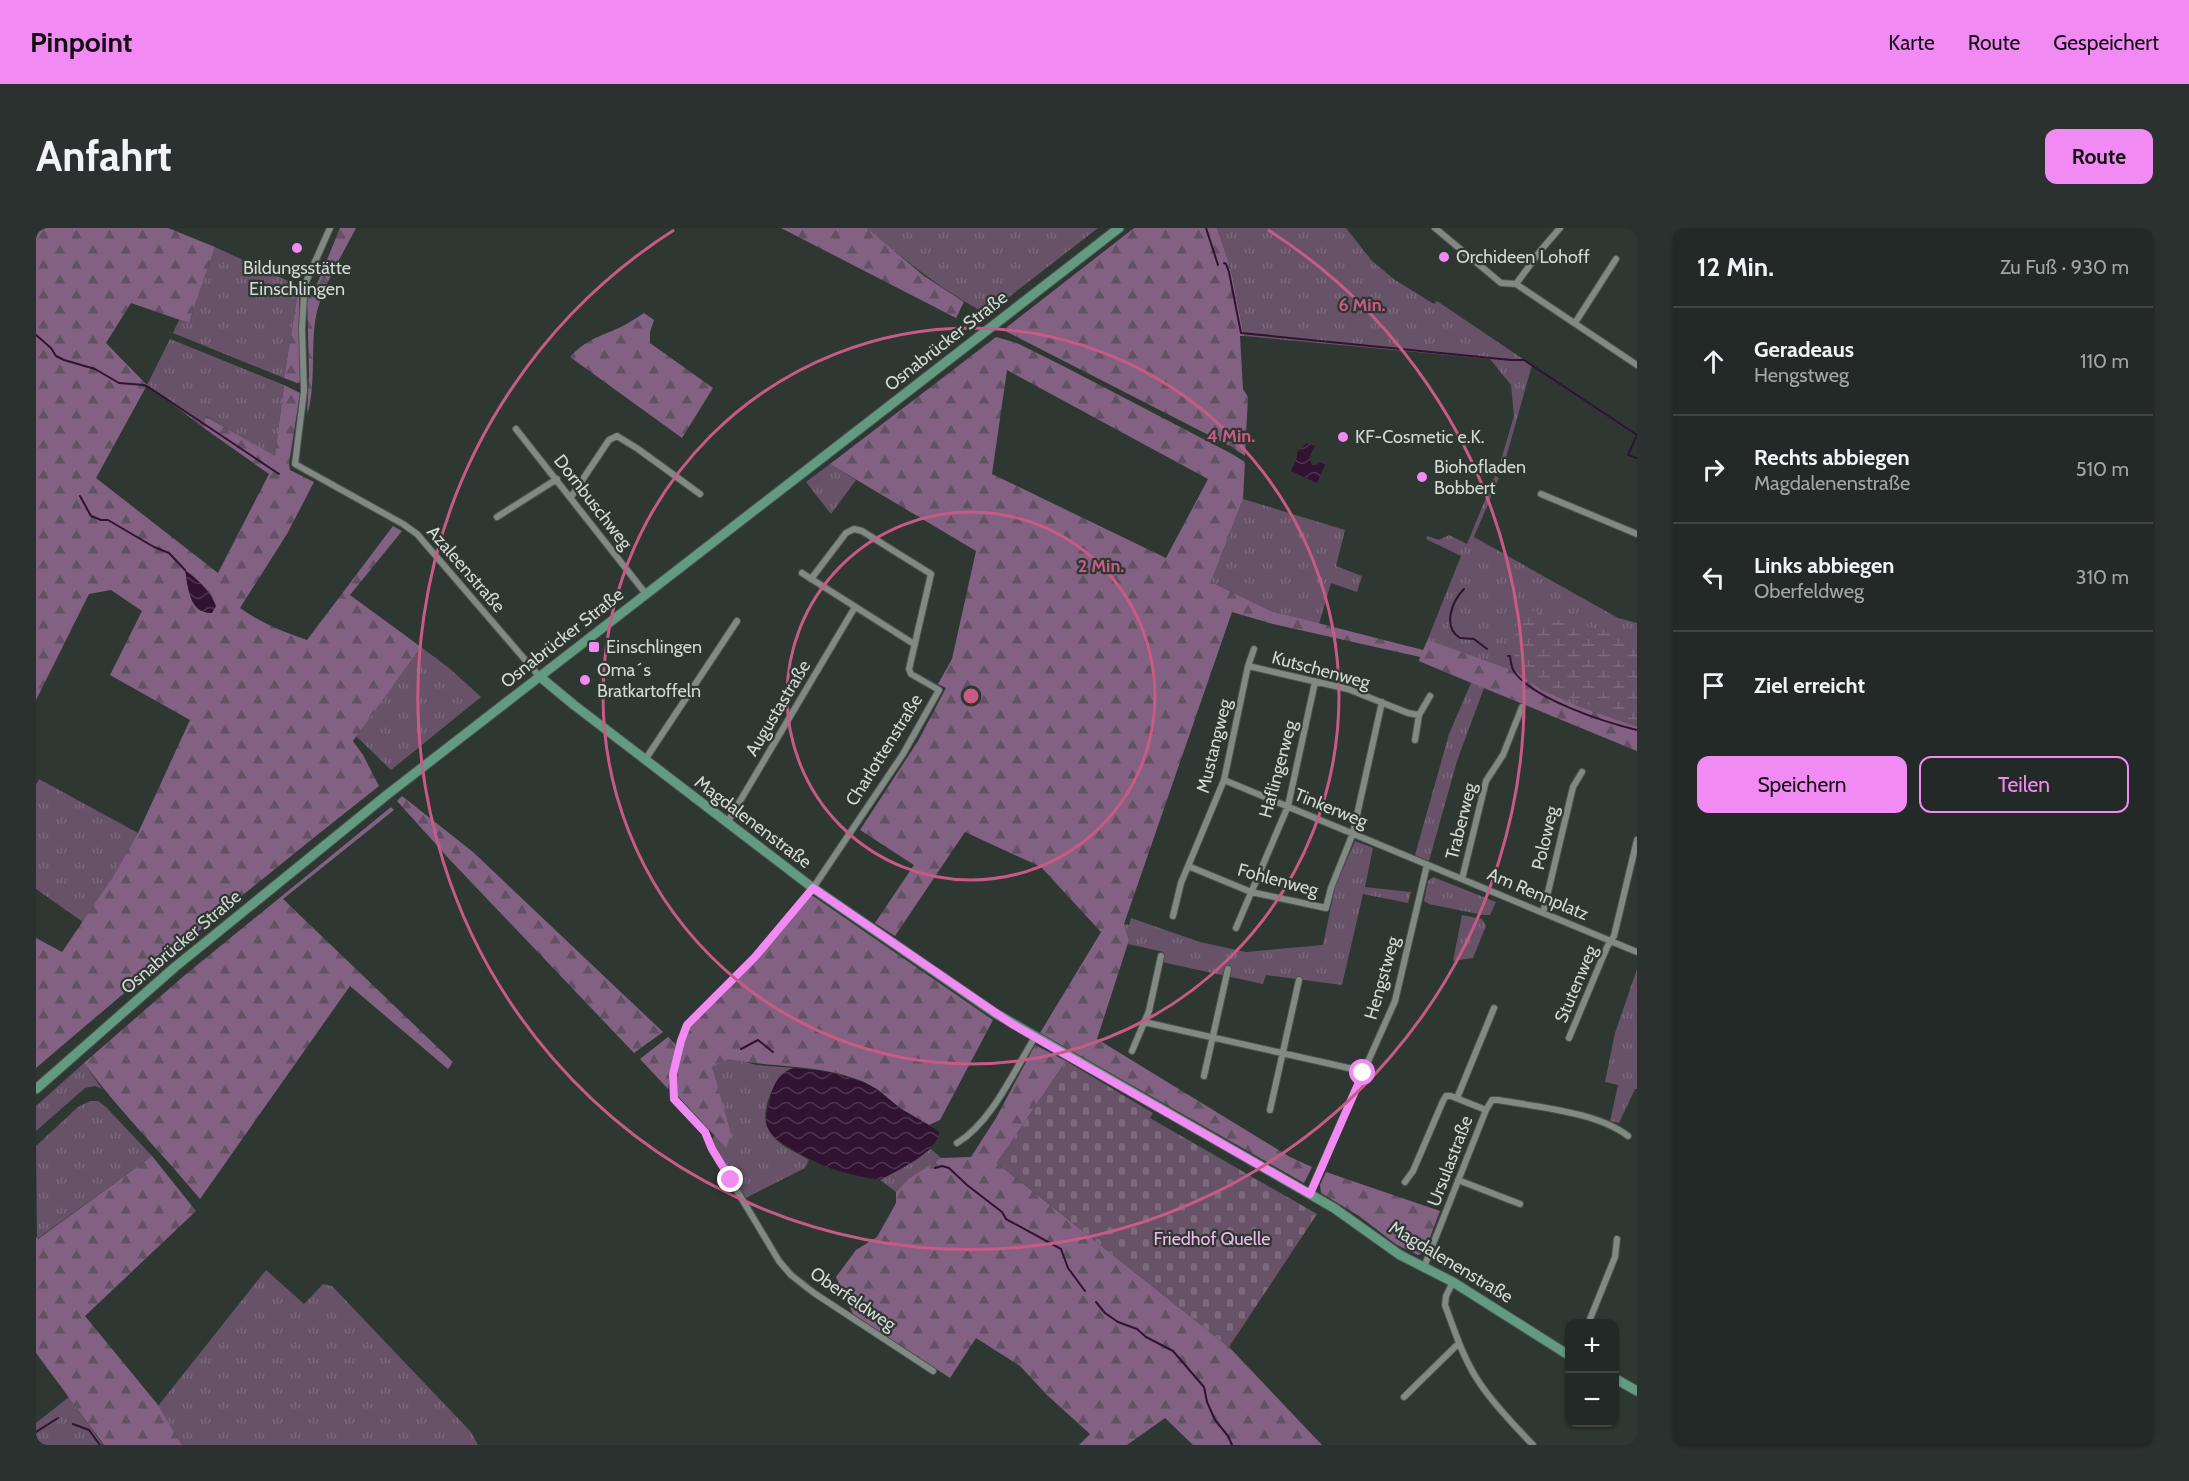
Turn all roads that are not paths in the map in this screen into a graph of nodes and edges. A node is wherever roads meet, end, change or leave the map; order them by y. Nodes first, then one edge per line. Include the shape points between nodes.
1 (330, 228) edge
2 (1119, 228) edge
3 (1435, 228) edge
4 (1560, 228) edge
5 (1616, 259) dead end
6 (1516, 284) junction
7 (1575, 323) junction
8 (1637, 365) edge
9 (516, 429) dead end
10 (557, 479) junction
11 (700, 494) dead end
12 (1541, 494) dead end
13 (571, 496) junction
14 (497, 517) dead end
15 (1637, 534) edge
16 (802, 573) dead end
17 (812, 579) junction
18 (646, 594) junction
19 (855, 607) junction
20 (737, 621) dead end
21 (914, 644) junction
22 (1254, 649) dead end
23 (1248, 666) junction
24 (539, 676) junction
25 (1315, 682) junction
26 (1430, 696) dead end
27 (1382, 702) junction
28 (1522, 707) dead end
29 (1419, 715) junction
30 (1415, 740) dead end
31 (645, 760) junction
32 (1582, 772) dead end
33 (1224, 780) junction
34 (1288, 806) junction
35 (727, 823) junction
36 (1353, 833) junction
37 (1637, 840) edge
38 (1427, 865) junction
39 (1188, 866) junction
40 (1462, 879) junction
41 (813, 888) junction
42 (1251, 892) junction
43 (1543, 913) junction
44 (1173, 916) dead end
45 (1236, 928) dead end
46 (1611, 941) junction
47 (1637, 952) edge
48 (1161, 956) dead end
49 (1228, 969) dead end
50 (1299, 980) dead end
51 (1494, 1008) dead end
52 (1144, 1022) junction
53 (1035, 1037) junction
54 (1213, 1038) junction
55 (1569, 1038) dead end
56 (1132, 1051) dead end
57 (1282, 1054) junction
58 (1363, 1073) junction
59 (1204, 1076) dead end
60 (36, 1089) edge
61 (1457, 1098) junction
62 (1270, 1110) dead end
63 (1486, 1110) junction
64 (1628, 1136) dead end
65 (957, 1143) dead end
66 (1458, 1180) junction
67 (1405, 1182) dead end
68 (1310, 1194) junction
69 (1520, 1204) dead end
70 (1617, 1239) dead end
71 (1424, 1267) junction
72 (1453, 1282) junction
73 (1590, 1319) edge
74 (1459, 1343) junction
75 (1565, 1353) edge
76 (933, 1371) dead end
77 (1619, 1380) edge
78 (1619, 1381) edge
79 (1637, 1385) edge
80 (1637, 1391) edge
81 (1404, 1397) dead end
82 (1533, 1445) edge

1 - 24 street, Azaleenstraße via 304,294 304,391 295,464 417,534
2 - 18 main road, Osnabrücker Straße
3 - 6 street via 1501,283
4 - 6 street
5 - 7 street
6 - 7 street
7 - 8 street
9 - 10 street, Dornbuschweg
10 - 13 street, Dornbuschweg
10 - 14 street
11 - 13 street via 616,436
12 - 15 street
13 - 18 street, Dornbuschweg
16 - 17 street
17 - 19 street
17 - 21 street, Charlottenstraße via 846,533 854,529 931,573
18 - 24 main road, Osnabrücker Straße
19 - 21 street
19 - 35 street, Augustastraße
20 - 31 street
21 - 41 street, Charlottenstraße via 911,674 939,690 907,748
22 - 23 street, Mustangweg
23 - 25 street, Kutschenweg
23 - 33 street, Mustangweg
24 - 31 main road, Magdalenenstraße
24 - 60 main road, Osnabrücker Straße via 175,967
25 - 27 street, Kutschenweg
25 - 34 street, Haflingerweg
26 - 29 street
27 - 29 street, Kutschenweg
27 - 36 street
28 - 40 street, Traberweg via 1499,762 1486,781
29 - 30 street
31 - 35 main road, Magdalenenstraße
32 - 43 street, Poloweg via 1573,787
33 - 34 street, Tinkerweg
33 - 39 street, Mustangweg
34 - 36 street, Tinkerweg
34 - 42 street, Haflingerweg
35 - 41 main road, Magdalenenstraße
36 - 38 street, Tinkerweg
36 - 42 street, Fohlenweg via 1326,908
37 - 46 street, Stutenweg
38 - 40 street, Am Rennplatz
38 - 58 street, Hengstweg via 1395,1001
39 - 42 street, Fohlenweg
39 - 44 street, Mustangweg
40 - 43 street, Am Rennplatz
41 - 53 main road, Magdalenenstraße
41 - 76 street, Oberfeldweg via 755,957 687,1025 673,1074 674,1099 705,1132 779,1261 791,1275
42 - 45 street, Haflingerweg
43 - 46 street, Am Rennplatz
46 - 47 street, Am Rennplatz
46 - 55 street, Stutenweg
48 - 52 street
49 - 54 street
50 - 57 street
51 - 61 street
52 - 54 street
52 - 56 street
53 - 65 street via 988,1114
53 - 68 main road, Magdalenenstraße
54 - 57 street
54 - 59 street
57 - 58 street
57 - 62 street
58 - 68 street, Hengstweg
61 - 63 street
61 - 67 street via 1446,1096
63 - 64 street, Ursulastraße via 1492,1100 1508,1102 1593,1119 1615,1126
63 - 66 street, Ursulastraße
66 - 69 street
66 - 71 street, Ursulastraße
68 - 71 main road, Magdalenenstraße
70 - 73 street via 1615,1257
71 - 72 main road, Magdalenenstraße
72 - 74 street via 1445,1305
72 - 75 main road, Magdalenenstraße
74 - 81 street
74 - 82 street via 1481,1385
77 - 79 main road
78 - 80 main road

